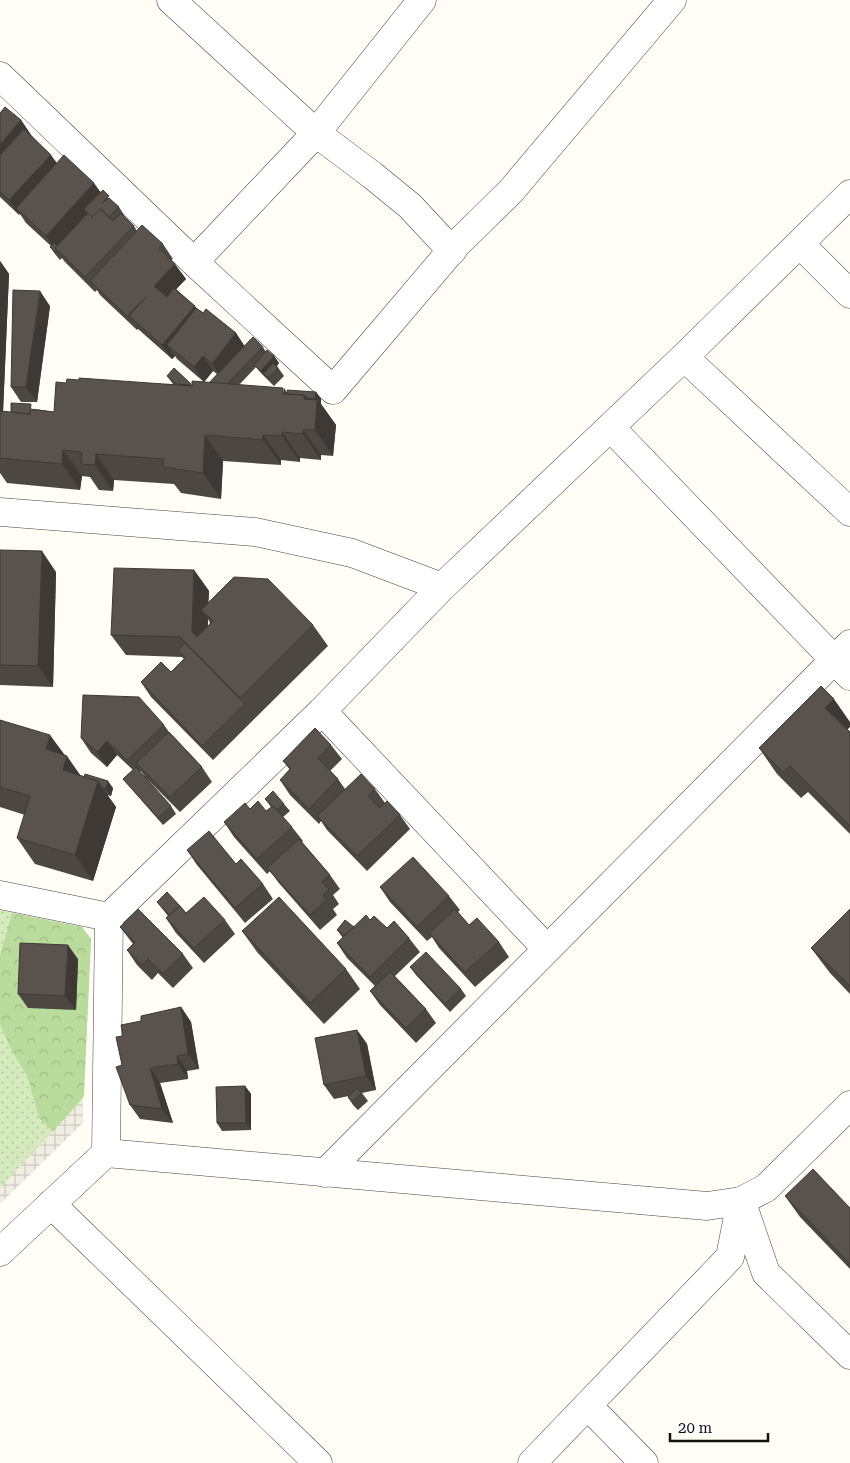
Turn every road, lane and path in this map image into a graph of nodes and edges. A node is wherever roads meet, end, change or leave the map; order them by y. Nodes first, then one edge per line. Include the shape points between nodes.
1 (171, 0) edge
2 (422, 0) edge
3 (672, 0) edge
4 (0, 76) edge
5 (316, 133) junction
6 (850, 194) edge
7 (801, 244) junction
8 (452, 251) junction
9 (194, 262) junction
10 (850, 294) edge
11 (684, 357) junction
12 (611, 428) junction
13 (0, 512) edge
14 (850, 512) edge
15 (442, 586) junction
16 (845, 660) edge
17 (322, 711) junction
18 (0, 895) edge
19 (109, 917) junction
20 (546, 948) junction
21 (850, 1105) edge
22 (106, 1153) junction
23 (325, 1172) junction
24 (741, 1201) junction
25 (51, 1204) junction
26 (0, 1252) edge
27 (850, 1355) edge
28 (588, 1406) junction
29 (318, 1463) edge
30 (532, 1463) edge
31 (644, 1463) edge

1 - 5 street
2 - 5 street
3 - 8 street via 510,190
4 - 9 street
5 - 8 street via 410,206
5 - 9 street
6 - 7 street
7 - 10 street
7 - 11 street
8 - 9 street via 333,390
11 - 12 street
11 - 14 street
12 - 15 street
12 - 16 street
13 - 15 street via 255,532 352,553
15 - 17 street
16 - 20 street
17 - 19 street
17 - 20 street
18 - 19 street
19 - 22 street
20 - 23 street
21 - 24 street via 766,1188
22 - 23 street
22 - 25 street
23 - 24 street via 707,1206
24 - 27 street via 766,1273
24 - 28 street via 730,1257
25 - 26 street
25 - 29 street
28 - 30 street
28 - 31 street

